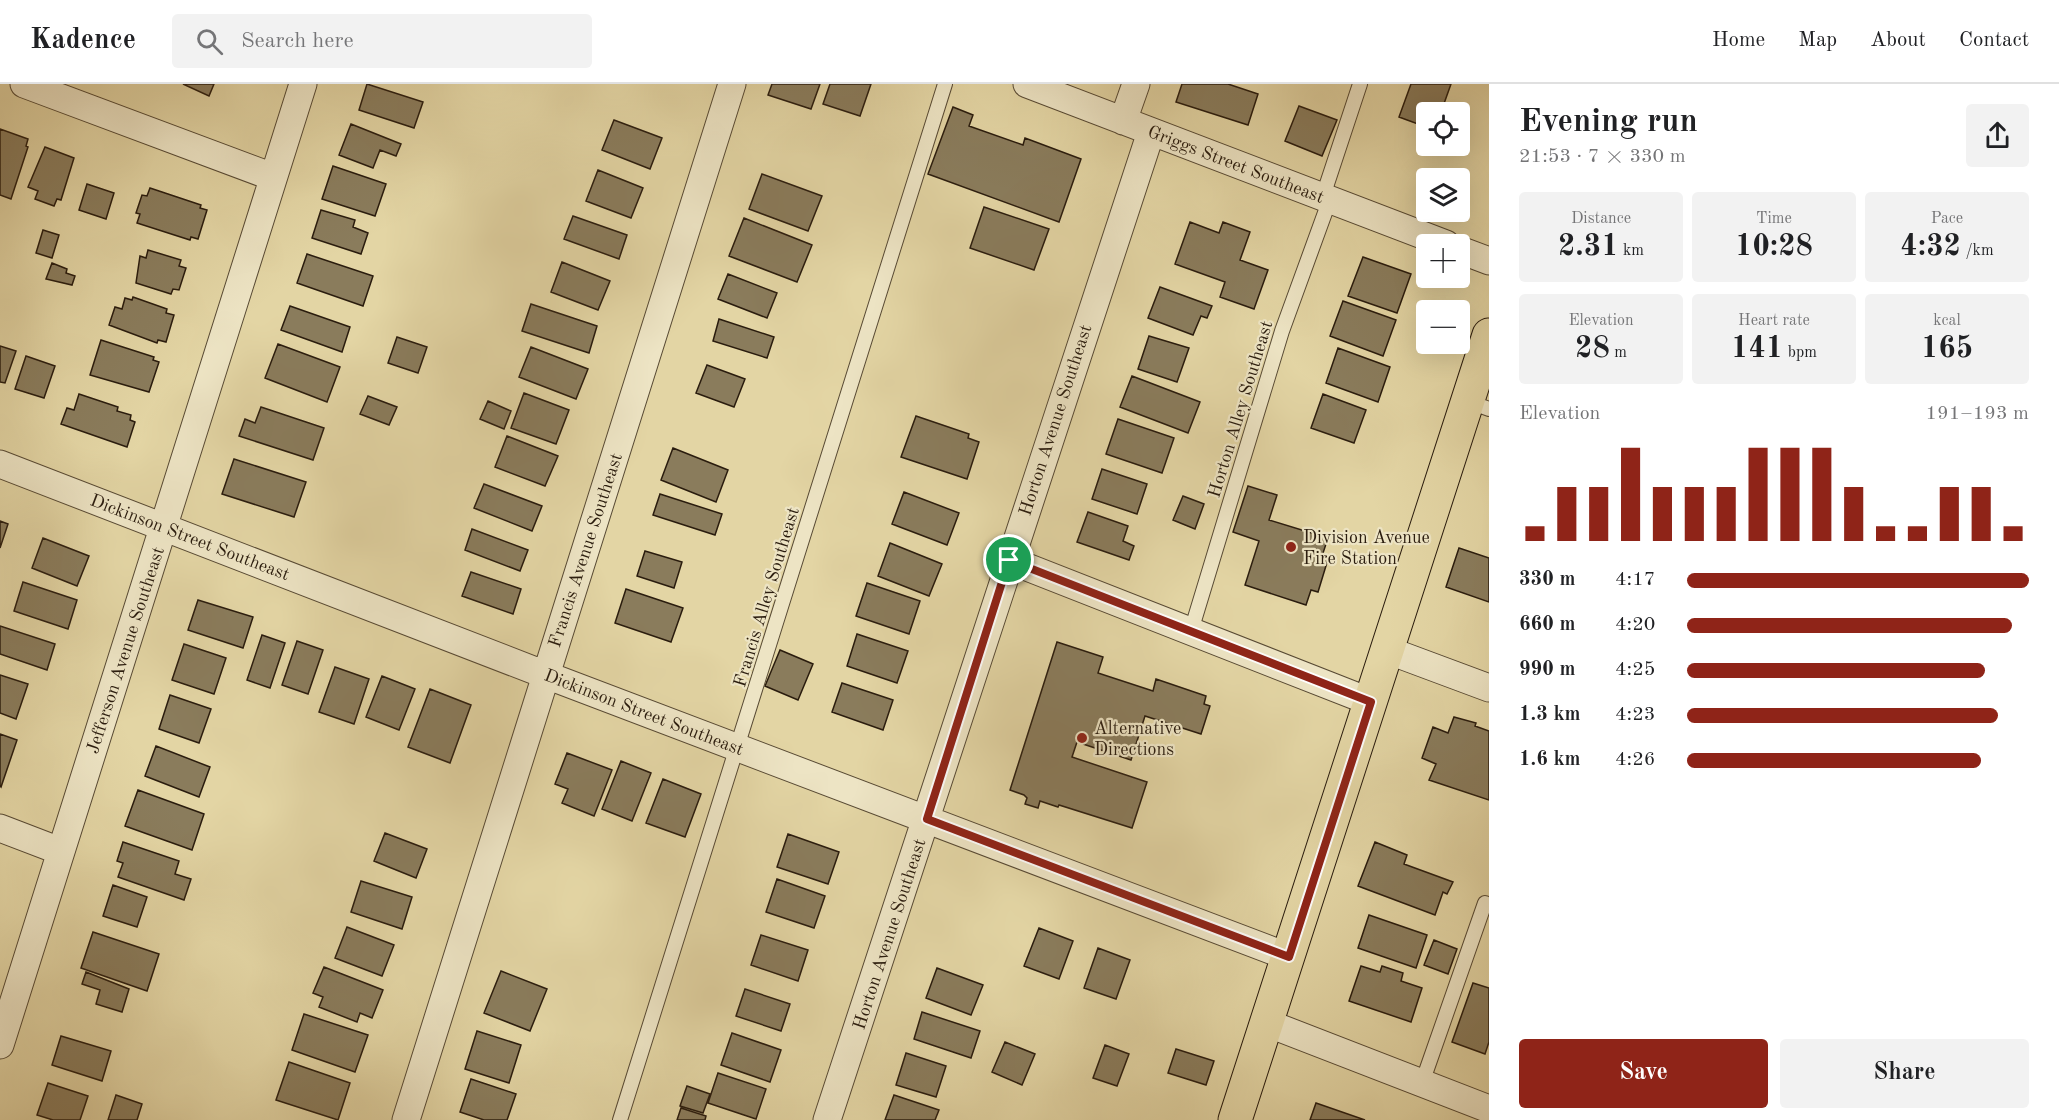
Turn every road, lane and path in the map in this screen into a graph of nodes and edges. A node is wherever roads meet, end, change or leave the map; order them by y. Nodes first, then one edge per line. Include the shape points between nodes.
1 (24, 84) edge
2 (303, 84) edge
3 (732, 84) edge
4 (945, 84) edge
5 (1027, 84) edge
6 (1136, 84) edge
7 (1360, 84) edge
8 (1123, 121) junction
9 (1151, 132) junction
10 (273, 177) junction
11 (1328, 190) junction
12 (1424, 234) edge
13 (1470, 254) edge
14 (1489, 261) edge
15 (1489, 335) edge
16 (1478, 405) edge
17 (0, 464) edge
18 (164, 527) junction
19 (1009, 560) junction
20 (1191, 631) junction
21 (1387, 650) junction
22 (546, 675) junction
23 (1489, 688) edge
24 (1371, 702) junction
25 (738, 747) junction
26 (927, 819) junction
27 (0, 828) edge
28 (60, 851) junction
29 (1485, 903) dead end
30 (1289, 957) junction
31 (1267, 1023) junction
32 (0, 1045) edge
33 (1422, 1083) junction
34 (1489, 1108) edge
35 (406, 1120) edge
36 (620, 1120) edge
37 (827, 1120) edge
38 (1235, 1120) edge

1 - 10 street
2 - 10 street, Jefferson Avenue Southeast
3 - 22 street, Francis Avenue Southeast
4 - 25 lane, Francis Alley Southeast
5 - 8 street, Griggs Street Southeast
6 - 8 street
7 - 11 lane, Horton Alley Southeast
8 - 9 street, Griggs Street Southeast
9 - 11 street, Griggs Street Southeast
9 - 19 street, Horton Avenue Southeast
10 - 18 street, Jefferson Avenue Southeast
11 - 12 street, Griggs Street Southeast
11 - 20 lane, Horton Alley Southeast
13 - 14 street
15 - 16 main road
16 - 21 main road
17 - 18 street, Dickinson Street Southeast
18 - 22 street, Dickinson Street Southeast
18 - 28 street, Jefferson Avenue Southeast
19 - 20 street
19 - 26 street, Horton Avenue Southeast
20 - 24 street
21 - 23 street
21 - 24 main road
22 - 25 street, Dickinson Street Southeast
22 - 35 street, Francis Avenue Southeast
24 - 30 main road
25 - 26 street, Dickinson Street Southeast
25 - 36 lane, Francis Alley Southeast
26 - 30 street, Dickinson Street Southeast
26 - 37 street, Horton Avenue Southeast
27 - 28 street
28 - 32 street, Jefferson Avenue Southeast
29 - 33 lane
30 - 31 main road
31 - 33 street
31 - 38 main road
33 - 34 street

